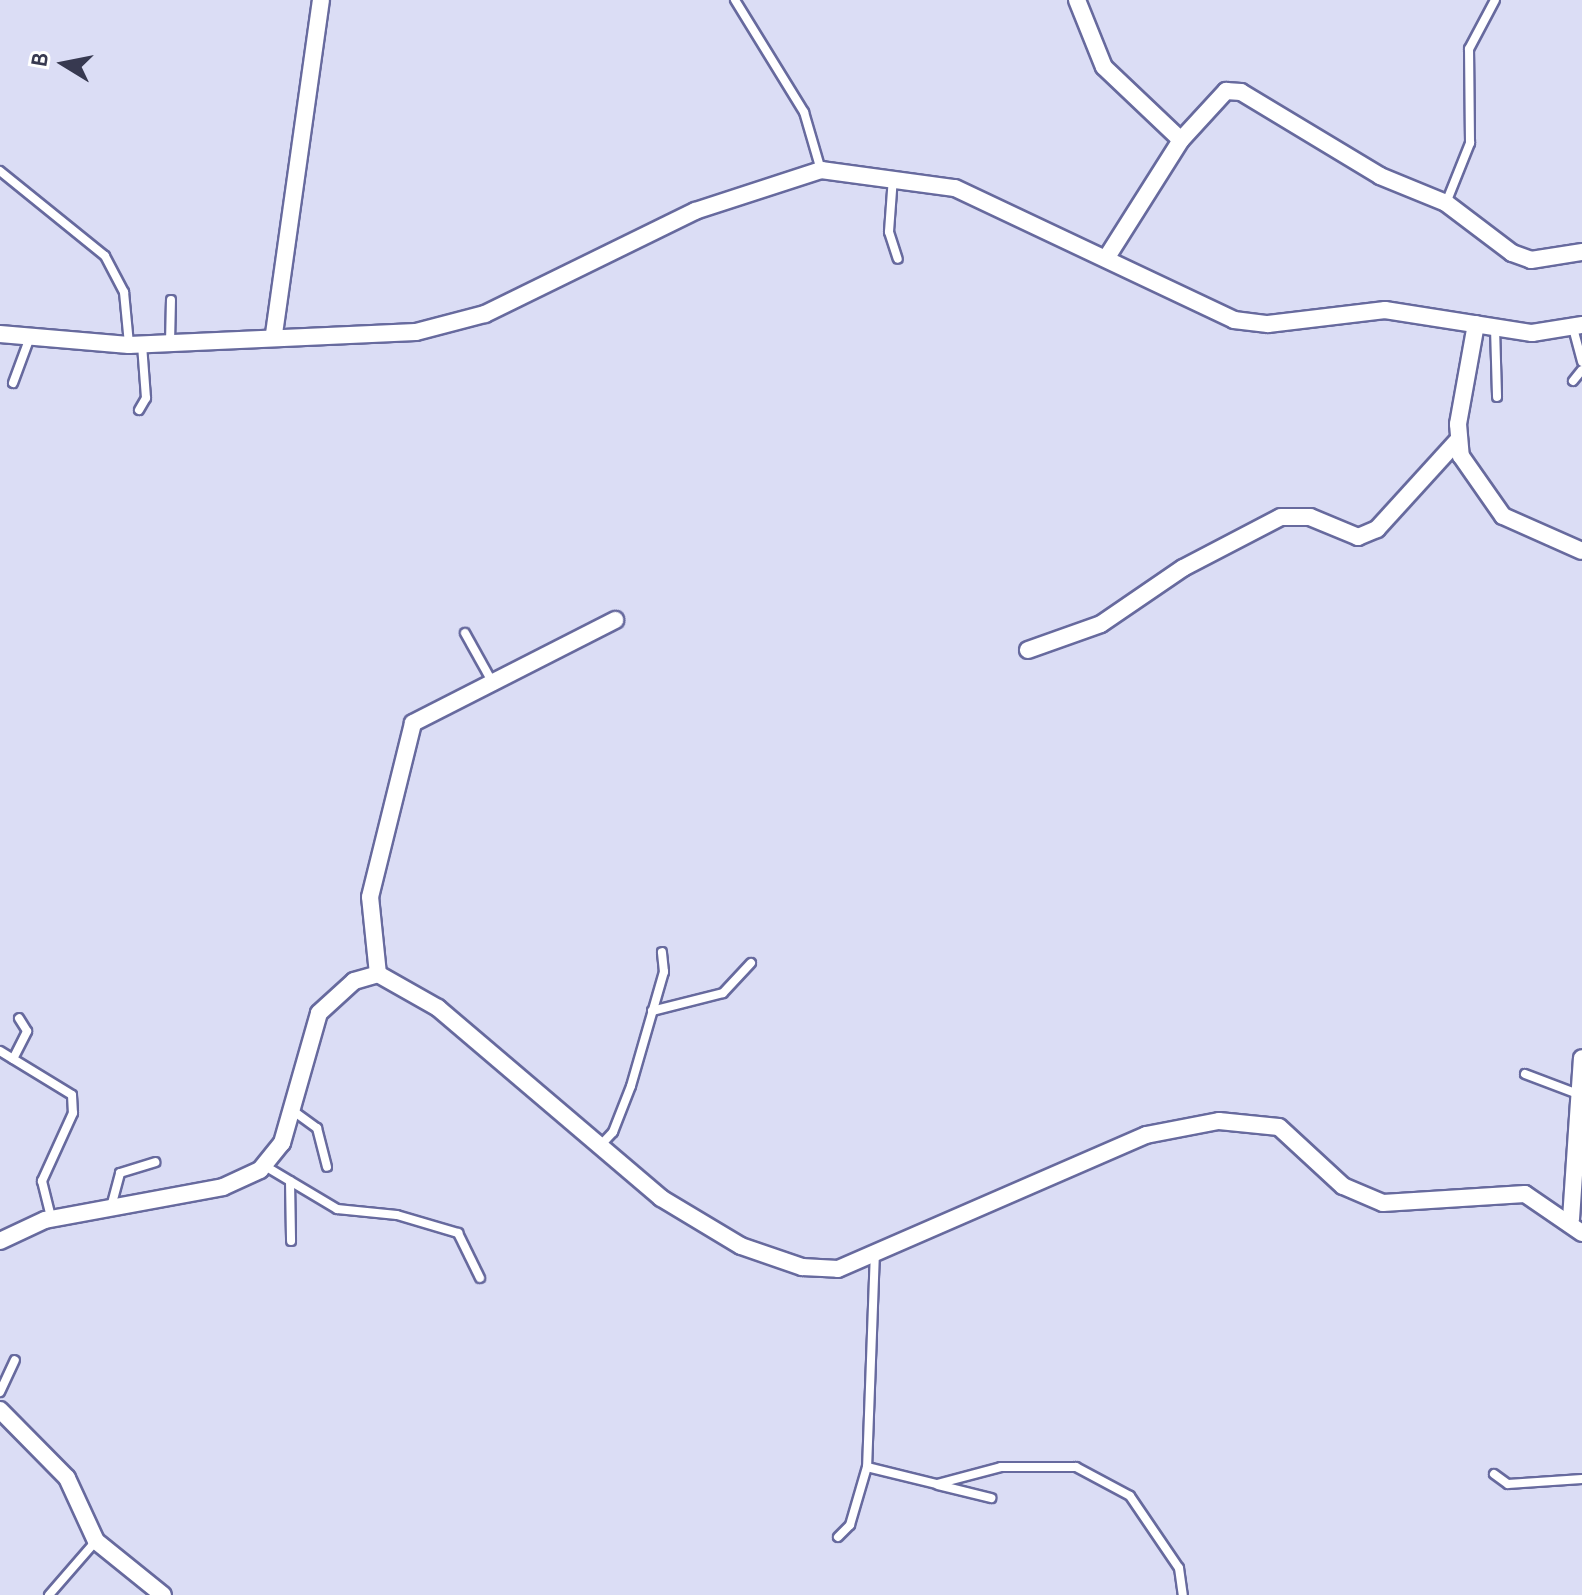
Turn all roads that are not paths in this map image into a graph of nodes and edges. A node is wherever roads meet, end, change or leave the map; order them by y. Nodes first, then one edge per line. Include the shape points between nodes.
1 (321, 0) edge
2 (735, 0) edge
3 (1077, 0) edge
4 (1495, 0) edge
5 (1181, 140) junction
6 (821, 170) junction
7 (0, 171) edge
8 (894, 175) junction
9 (1446, 203) junction
10 (1582, 252) edge
11 (1107, 257) junction
12 (898, 259) dead end
13 (171, 300) dead end
14 (1476, 324) junction
15 (1578, 326) edge
16 (1495, 328) junction
17 (0, 334) edge
18 (274, 334) junction
19 (30, 337) junction
20 (170, 343) junction
21 (135, 345) junction
22 (1582, 362) edge
23 (1582, 370) edge
24 (1573, 381) dead end
25 (13, 383) dead end
26 (1497, 397) dead end
27 (139, 410) dead end
28 (1458, 440) junction
29 (1582, 551) edge
30 (615, 620) dead end
31 (465, 633) dead end
32 (1028, 650) dead end
33 (495, 685) junction
34 (662, 952) dead end
35 (751, 963) dead end
36 (378, 974) junction
37 (652, 1011) junction
38 (19, 1018) dead end
39 (0, 1051) edge
40 (1582, 1058) edge
41 (13, 1059) junction
42 (1525, 1074) dead end
43 (1575, 1093) junction
44 (290, 1109) junction
45 (598, 1149) junction
46 (155, 1162) dead end
47 (265, 1166) junction
48 (327, 1167) dead end
49 (290, 1181) junction
50 (111, 1207) junction
51 (51, 1218) junction
52 (1571, 1219) junction
53 (1582, 1233) edge
54 (0, 1241) edge
55 (291, 1241) dead end
56 (875, 1251) junction
57 (480, 1278) dead end
58 (15, 1360) dead end
59 (0, 1392) edge
60 (0, 1410) edge
61 (867, 1467) junction
62 (1494, 1474) dead end
63 (1582, 1479) edge
64 (937, 1484) junction
65 (991, 1498) dead end
66 (838, 1537) dead end
67 (96, 1541) junction
68 (49, 1595) edge
69 (163, 1595) edge
70 (1183, 1595) edge

1 - 18 street
2 - 6 lane via 804,112
3 - 5 street via 1104,67
4 - 9 lane via 1469,49 1470,143
5 - 9 street via 1226,91 1241,92 1380,176
5 - 11 street
6 - 8 street
6 - 18 street via 695,211 465,321 387,336
7 - 21 lane via 105,256 124,292
8 - 11 street via 955,188
8 - 12 lane via 889,232
9 - 10 street via 1512,253 1531,260
11 - 14 street via 1210,312 1252,323 1385,310
13 - 20 lane
14 - 16 street
14 - 28 street
15 - 16 street
15 - 22 lane
16 - 26 lane
17 - 19 street
18 - 20 street
19 - 21 street
19 - 25 lane
20 - 21 street
21 - 27 lane via 146,398
23 - 24 lane
28 - 29 street via 1503,516
28 - 32 street via 1377,529 1349,536 1310,517 1281,517 1183,568 1101,624
30 - 33 street via 576,634
31 - 33 lane
33 - 36 street via 429,711 409,733 370,897
34 - 37 lane
35 - 37 lane via 723,993
36 - 44 street via 354,981 319,1013
36 - 45 street via 438,1008
37 - 45 lane via 620,1117
38 - 41 lane via 27,1031
39 - 41 lane
40 - 43 street
41 - 51 lane via 66,1086 74,1104 42,1181
42 - 43 lane
43 - 52 street
44 - 47 street via 282,1143
44 - 48 lane via 317,1128
45 - 56 street via 661,1198 773,1260 838,1269
46 - 50 lane via 120,1173
47 - 49 lane
47 - 50 street via 223,1187
49 - 55 lane
49 - 57 lane via 344,1211 397,1215 458,1233
50 - 51 street
51 - 54 street
52 - 53 street
52 - 56 street via 1525,1194 1383,1203 1343,1186 1279,1127 1219,1121 1146,1135
56 - 61 lane
58 - 59 lane
60 - 67 street via 67,1478
61 - 64 lane
61 - 66 lane via 850,1525
62 - 63 lane via 1508,1484
64 - 65 lane
64 - 70 lane via 1042,1464 1103,1478 1130,1496 1162,1542 1179,1568
67 - 68 lane
67 - 69 street

